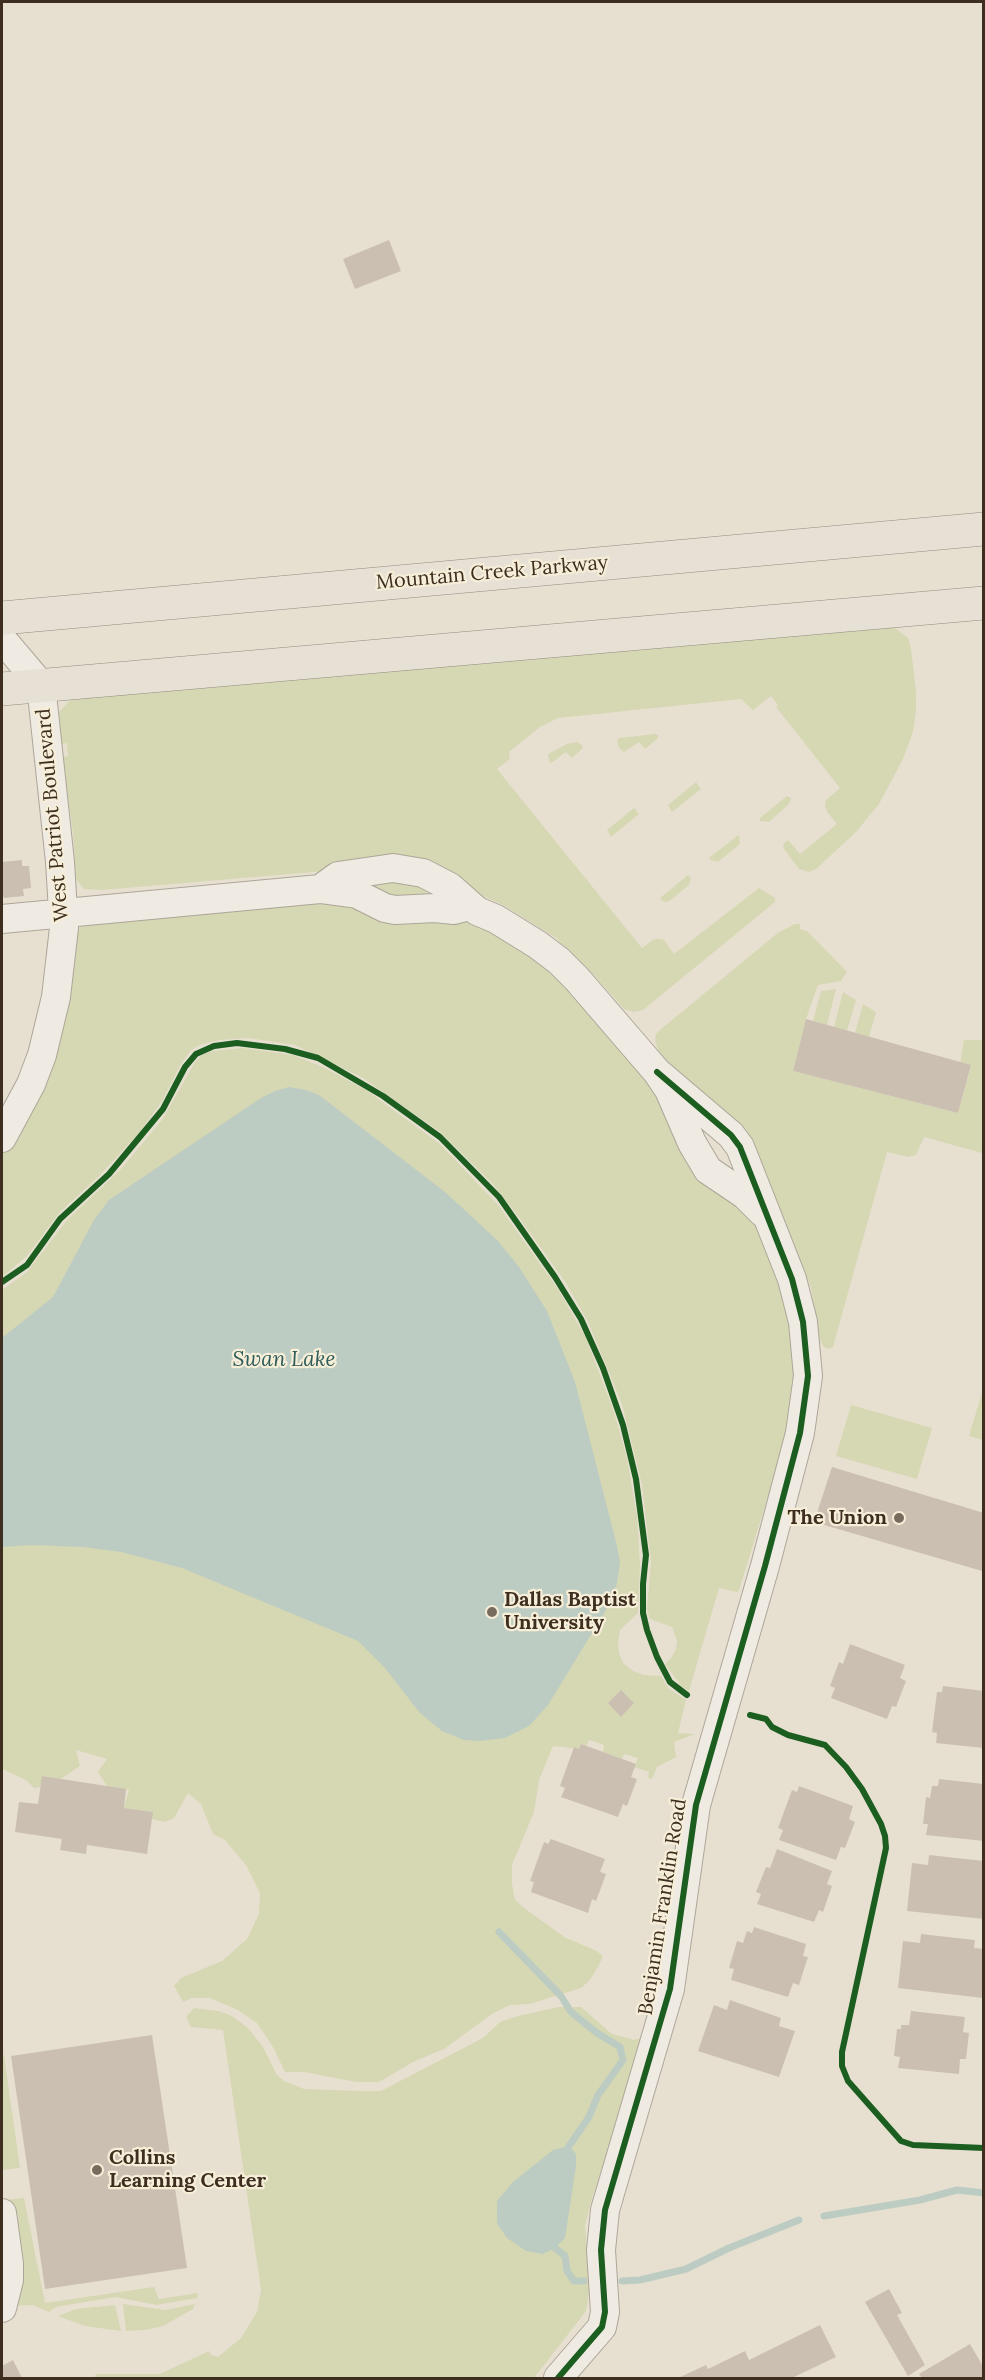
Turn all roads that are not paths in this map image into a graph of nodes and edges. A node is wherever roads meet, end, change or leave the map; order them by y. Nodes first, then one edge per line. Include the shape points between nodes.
1 (984, 529) edge
2 (984, 603) edge
3 (2, 618) edge
4 (2, 639) edge
5 (41, 685) junction
6 (2, 689) edge
7 (320, 889) junction
8 (469, 906) junction
9 (63, 912) junction
10 (2, 920) edge
11 (657, 1072) junction
12 (2, 1138) edge
13 (765, 1216) junction
14 (2, 2213) edge
15 (2, 2308) edge
16 (558, 2379) edge

1 - 3 main road, Mountain Creek Parkway
2 - 5 main road
4 - 5 street, West Patriot Boulevard
5 - 6 main road
5 - 9 street, West Patriot Boulevard
7 - 8 street via 357,894 395,910 454,910
7 - 8 street via 338,876 408,869 450,886
7 - 9 street
8 - 11 street via 560,961
9 - 10 street
9 - 12 street, West Patriot Boulevard via 62,957 50,1026 31,1084
11 - 13 street via 708,1170 745,1195
11 - 13 street via 740,1147
13 - 16 street, Benjamin Franklin Road via 798,1300 808,1376 800,1433 696,1805 670,1989 605,2210 602,2327
14 - 15 street via 9,2280

